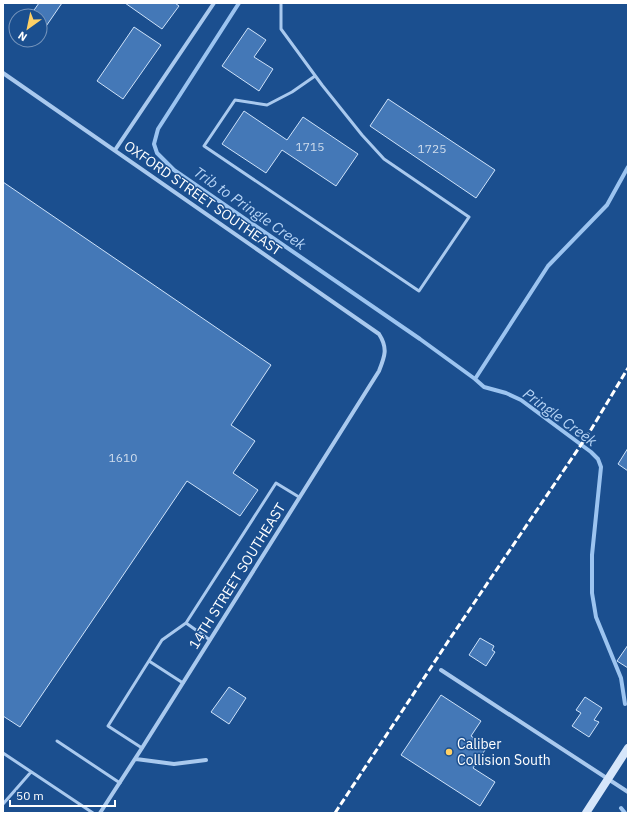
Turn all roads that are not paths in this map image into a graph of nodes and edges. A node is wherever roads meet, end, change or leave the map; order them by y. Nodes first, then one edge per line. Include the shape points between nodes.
1 (214, 3) edge
2 (281, 3) edge
3 (3, 73) edge
4 (316, 76) junction
5 (115, 150) junction
6 (385, 347) joint
7 (299, 497) junction
8 (186, 623) junction
9 (210, 640) junction
10 (149, 661) junction
11 (441, 670) dead end
12 (183, 683) junction
13 (57, 741) dead end
14 (142, 748) junction
15 (628, 748) edge
16 (3, 753) edge
17 (136, 758) junction
18 (206, 760) dead end
19 (31, 772) junction
20 (608, 779) junction
21 (120, 783) junction
22 (628, 792) edge
23 (3, 804) edge
24 (93, 813) edge
25 (100, 813) edge
26 (586, 813) edge

1 - 5 street
2 - 4 lane via 281,29
3 - 5 street, OXFORD STREET SOUTHEAST
4 - 4 lane via 384,159 469,217 419,291 204,146 235,100 266,105
5 - 6 street, OXFORD STREET SOUTHEAST via 379,334
6 - 7 street, 14TH STREET SOUTHEAST via 379,371
7 - 8 lane via 276,483
7 - 9 street, 14TH STREET SOUTHEAST
8 - 9 lane
8 - 10 lane via 162,640
9 - 12 street, 14TH STREET SOUTHEAST
10 - 12 lane
10 - 14 lane via 108,726
11 - 20 street
12 - 14 street, 14TH STREET SOUTHEAST
13 - 21 lane
14 - 17 street, 14TH STREET SOUTHEAST
15 - 20 main road
16 - 19 lane
17 - 18 street via 174,764
17 - 21 street, 14TH STREET SOUTHEAST
19 - 23 lane
19 - 24 lane
20 - 22 street
20 - 26 main road
21 - 25 street, 14TH STREET SOUTHEAST

